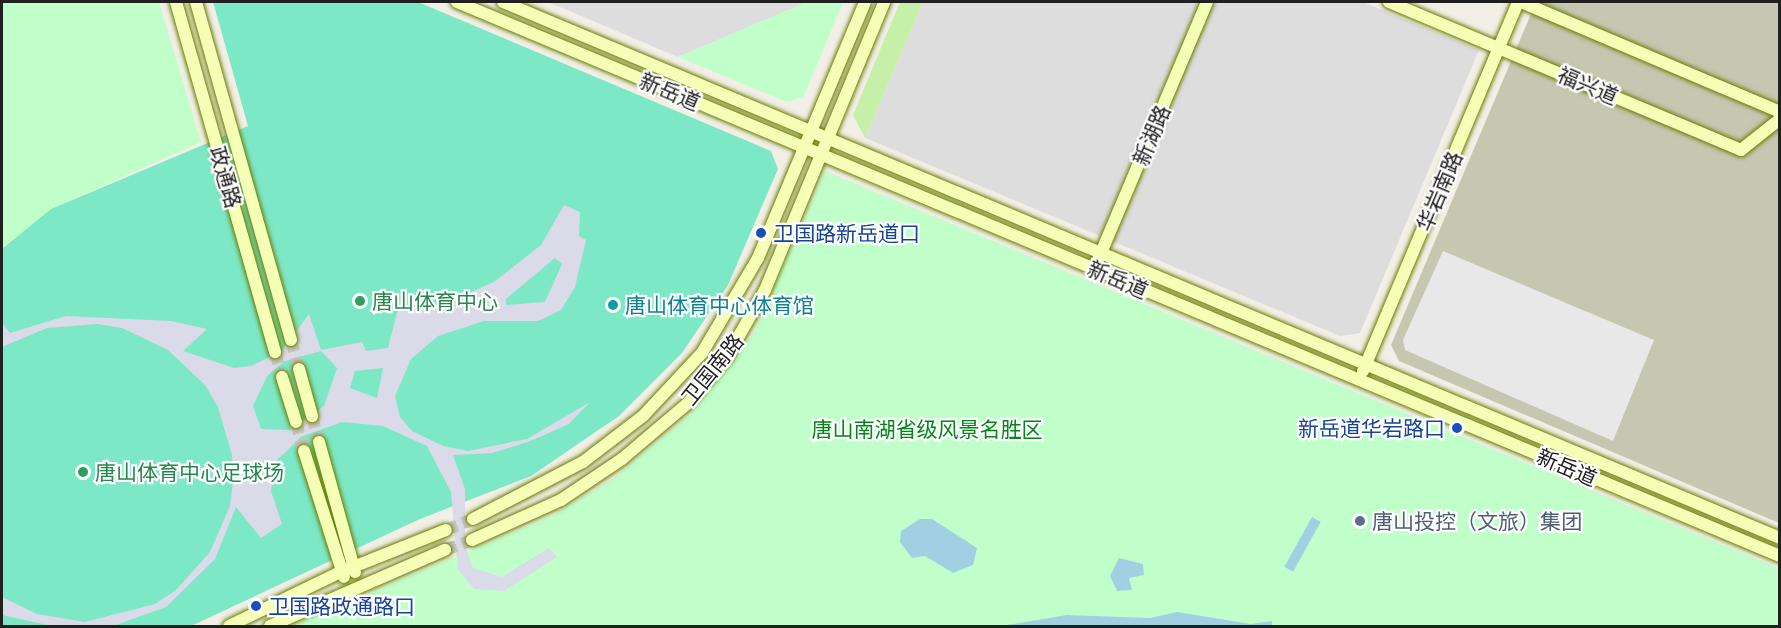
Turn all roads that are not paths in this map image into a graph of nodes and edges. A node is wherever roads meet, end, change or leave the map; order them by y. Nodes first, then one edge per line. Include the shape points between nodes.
1 (176, 2) edge
2 (196, 2) edge
3 (457, 2) edge
4 (503, 2) edge
5 (865, 2) edge
6 (884, 2) edge
7 (1207, 2) edge
8 (1389, 2) edge
9 (1520, 2) edge
10 (1499, 48) junction
11 (225, 105) junction
12 (1779, 112) edge
13 (208, 113) junction
14 (1779, 120) edge
15 (810, 131) junction
16 (828, 137) junction
17 (803, 146) junction
18 (821, 155) junction
19 (1101, 253) junction
20 (1095, 269) junction
21 (291, 340) tunnel mouth
22 (276, 352) tunnel mouth
23 (1366, 364) junction
24 (299, 369) tunnel mouth
25 (282, 377) tunnel mouth
26 (1359, 379) junction
27 (312, 416) tunnel mouth
28 (296, 423) tunnel mouth
29 (319, 442) tunnel mouth
30 (1560, 446) junction
31 (304, 451) tunnel mouth
32 (1553, 461) junction
33 (472, 519) tunnel mouth
34 (446, 530) tunnel mouth
35 (1779, 538) edge
36 (472, 540) tunnel mouth
37 (445, 550) tunnel mouth
38 (1779, 556) edge
39 (355, 566) junction
40 (338, 573) junction
41 (354, 586) junction
42 (229, 627) edge
43 (270, 627) edge

1 - 13 main road, 政通路
2 - 11 main road, 政通路
3 - 17 main road, 新岳道
4 - 15 main road, 新岳道
5 - 15 main road, 卫国南路
6 - 16 main road, 卫国南路
7 - 19 main road, 新湖路
8 - 10 main road, 福兴道
9 - 10 main road, 华岩南路
9 - 12 main road
10 - 14 main road, 福兴道 via 1741,150
10 - 23 main road, 华岩南路
11 - 13 main road
11 - 21 main road, 政通路
13 - 22 main road, 政通路
15 - 16 main road, 新岳道
15 - 17 main road, 卫国南路
16 - 18 main road, 卫国南路
16 - 19 main road, 新岳道
17 - 18 main road, 新岳道
17 - 33 main road, 卫国南路 via 741,291 683,375 643,416 583,462
18 - 20 main road, 新岳道
18 - 36 main road, 卫国南路 via 765,290 707,381 656,433 593,480
19 - 20 main road, 新湖路
19 - 23 main road, 新岳道
20 - 26 main road, 新岳道
23 - 26 main road, 华岩南路
23 - 30 main road, 新岳道
24 - 27 main road
25 - 28 main road
26 - 32 main road, 新岳道
29 - 39 main road
30 - 32 main road
30 - 35 main road, 新岳道
31 - 40 main road
32 - 38 main road, 新岳道
34 - 39 main road
37 - 41 main road
39 - 40 main road
39 - 41 main road
40 - 41 main road
40 - 42 main road
41 - 43 main road

